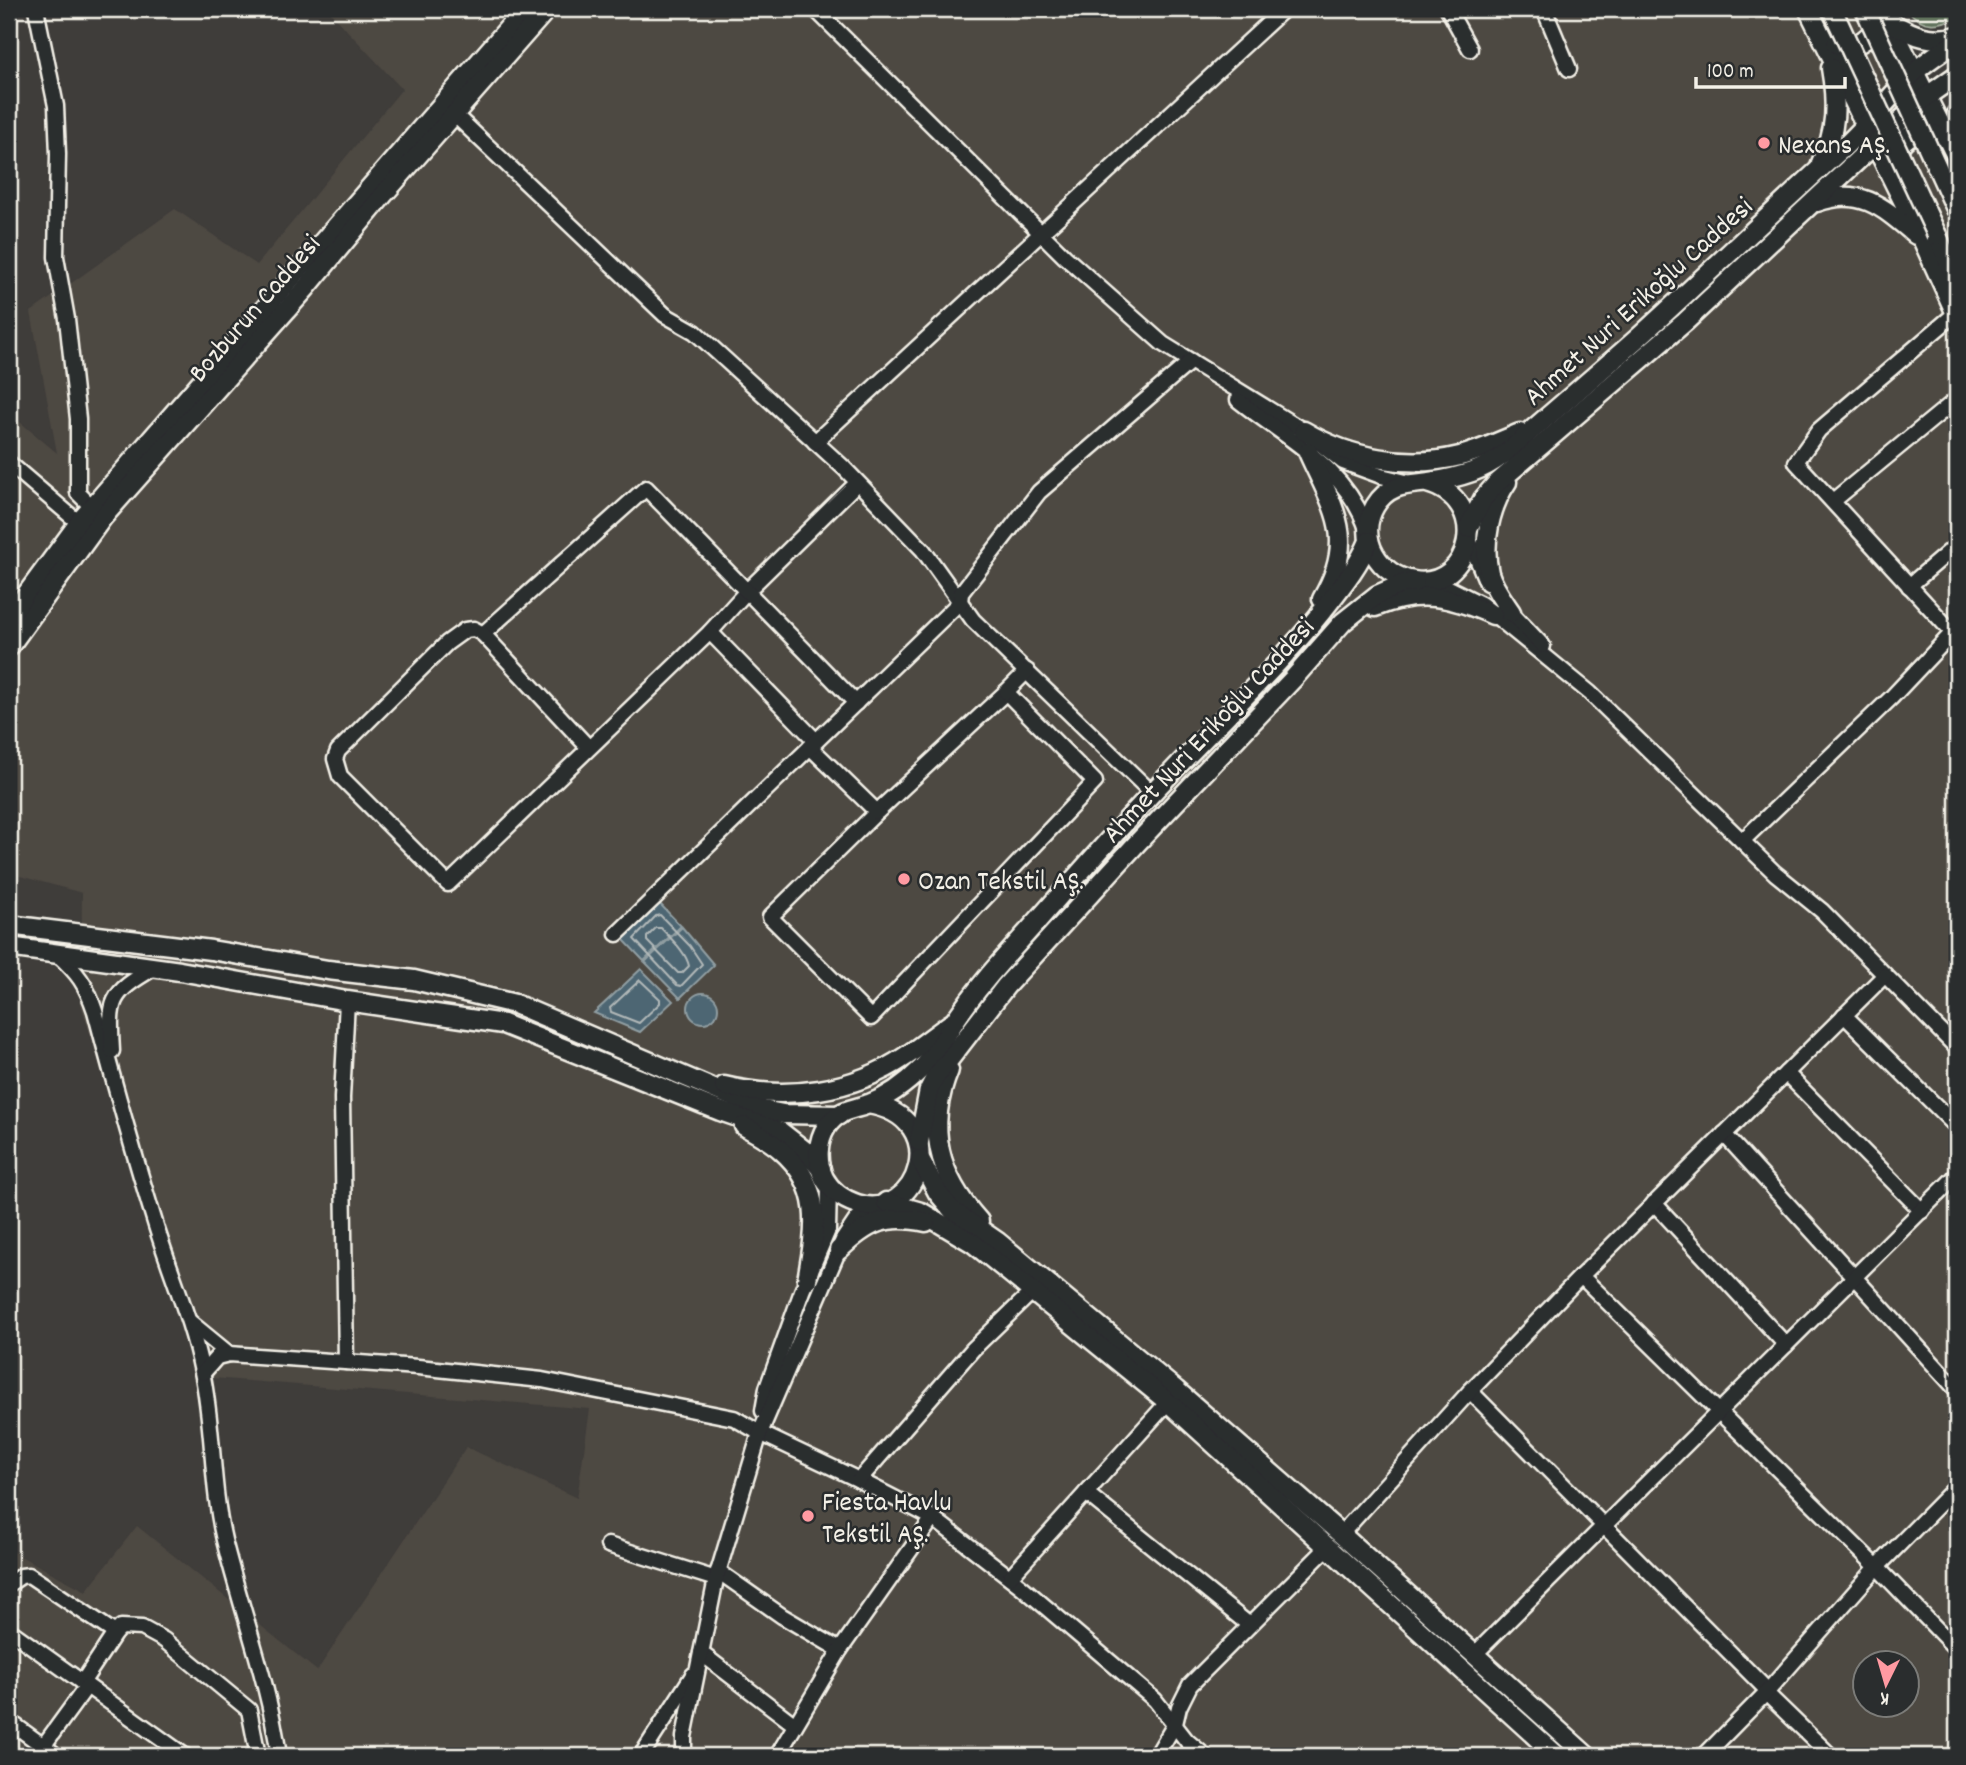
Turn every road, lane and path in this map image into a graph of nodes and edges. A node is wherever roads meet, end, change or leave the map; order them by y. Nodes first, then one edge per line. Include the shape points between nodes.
1 (36, 9) edge
2 (525, 9) edge
3 (547, 9) edge
4 (815, 9) edge
5 (1284, 9) edge
6 (1448, 9) edge
7 (1544, 9) edge
8 (1808, 9) edge
9 (1832, 9) edge
10 (1865, 9) edge
11 (1885, 13) edge
12 (1819, 31) junction
13 (1957, 38) edge
14 (1470, 49) dead end
15 (1829, 54) junction
16 (1569, 69) dead end
17 (1915, 71) junction
18 (1957, 75) edge
19 (1927, 96) junction
20 (1957, 113) edge
21 (454, 115) junction
22 (1865, 126) junction
23 (1874, 145) junction
24 (1957, 158) edge
25 (1815, 173) junction
26 (1892, 181) junction
27 (1808, 207) junction
28 (1957, 211) edge
29 (1041, 234) junction
30 (1930, 238) junction
31 (1957, 282) edge
32 (1956, 314) edge
33 (1191, 361) junction
34 (1957, 399) edge
35 (1539, 424) junction
36 (1304, 431) junction
37 (815, 442) junction
38 (1308, 452) junction
39 (1520, 462) junction
40 (9, 463) edge
41 (857, 483) junction
42 (1419, 483) junction
43 (1833, 501) junction
44 (92, 507) junction
45 (85, 528) junction
46 (1468, 532) junction
47 (1369, 538) junction
48 (1957, 545) edge
49 (1420, 582) junction
50 (1909, 586) junction
51 (747, 591) junction
52 (960, 602) junction
53 (1502, 613) junction
54 (9, 618) edge
55 (1343, 622) junction
56 (1955, 631) edge
57 (710, 632) junction
58 (483, 634) junction
59 (1298, 641) junction
60 (9, 647) edge
61 (1027, 671) junction
62 (1006, 692) junction
63 (856, 703) junction
64 (813, 744) junction
65 (589, 748) junction
66 (1152, 793) junction
67 (877, 812) junction
68 (1742, 841) junction
69 (14, 924) edge
70 (617, 934) dead end
71 (9, 947) edge
72 (57, 954) junction
73 (154, 968) junction
74 (1885, 975) junction
75 (347, 1000) junction
76 (1844, 1015) junction
77 (956, 1020) junction
78 (1957, 1048) edge
79 (958, 1049) junction
80 (113, 1073) junction
81 (1786, 1073) junction
82 (693, 1079) junction
83 (868, 1104) junction
84 (720, 1111) junction
85 (839, 1115) junction
86 (1957, 1127) edge
87 (1724, 1134) junction
88 (919, 1150) junction
89 (821, 1169) junction
90 (1957, 1175) edge
91 (829, 1186) junction
92 (1654, 1203) junction
93 (881, 1204) junction
94 (1922, 1210) junction
95 (952, 1229) junction
96 (999, 1242) junction
97 (839, 1250) junction
98 (1581, 1276) junction
99 (1855, 1277) junction
100 (807, 1280) junction
101 (1033, 1291) junction
102 (187, 1319) junction
103 (1786, 1345) junction
104 (229, 1354) junction
105 (346, 1362) junction
106 (202, 1373) junction
107 (1957, 1390) edge
108 (1470, 1391) junction
109 (1168, 1402) junction
110 (1720, 1412) junction
111 (760, 1433) junction
112 (859, 1480) junction
113 (1957, 1486) edge
114 (1086, 1493) junction
115 (933, 1518) junction
116 (1603, 1527) junction
117 (1341, 1534) junction
118 (608, 1545) dead end
119 (1328, 1547) junction
120 (1877, 1567) junction
121 (717, 1575) junction
122 (1010, 1577) junction
123 (9, 1584) edge
124 (1248, 1624) junction
125 (9, 1630) edge
126 (115, 1633) junction
127 (840, 1650) junction
128 (1957, 1650) edge
129 (1475, 1654) junction
130 (699, 1660) junction
131 (85, 1685) junction
132 (1767, 1692) junction
133 (9, 1721) edge
134 (1175, 1724) junction
135 (795, 1725) junction
136 (40, 1751) edge
137 (57, 1756) edge
138 (185, 1756) edge
139 (258, 1756) edge
140 (279, 1756) edge
141 (641, 1756) edge
142 (684, 1756) edge
143 (777, 1756) edge
144 (1156, 1756) edge
145 (1205, 1756) edge
146 (1556, 1756) edge
147 (1587, 1756) edge
148 (1704, 1756) edge
149 (1831, 1756) edge

1 - 44 street via 56,106 56,257 78,419 78,493
2 - 44 main road, Bozburun Caddesi
3 - 21 main road, Bozburun Caddesi
4 - 29 street
5 - 29 street
6 - 14 street
7 - 16 street
8 - 12 main road
9 - 30 main road, bridge
10 - 28 main road, bridge
11 - 12 main road via 1873,33 1855,44 1841,46
11 - 13 main road via 1924,38
11 - 17 main road
12 - 15 main road
13 - 17 main road, Ahmet Nuri Erikoğlu Caddesi
15 - 22 main road
15 - 25 main road via 1835,122
17 - 19 main road
17 - 22 main road, Ahmet Nuri Erikoğlu Caddesi
18 - 19 main road, Ahmet Nuri Erikoğlu Caddesi
19 - 23 main road, Ahmet Nuri Erikoğlu Caddesi
19 - 24 main road
20 - 24 main road
21 - 37 street via 665,316 695,332
21 - 45 main road, Bozburun Caddesi via 103,517
22 - 23 main road
22 - 25 main road, Ahmet Nuri Erikoğlu Caddesi
23 - 26 main road
23 - 27 main road, Ahmet Nuri Erikoğlu Caddesi
24 - 26 main road via 1947,141 1936,135 1909,136 1899,145
25 - 35 main road, Ahmet Nuri Erikoğlu Caddesi
26 - 30 main road
27 - 30 main road via 1836,196 1866,200
27 - 39 main road, Ahmet Nuri Erikoğlu Caddesi via 1685,322
29 - 33 street via 1163,344
29 - 37 street
30 - 31 main road
30 - 32 main road
32 - 43 street via 1819,430 1796,462
33 - 36 street
33 - 38 street
33 - 52 street via 1039,492 961,593
34 - 43 street
35 - 36 main road via 1459,456 1426,461 1352,453
35 - 42 main road, Ahmet Nuri Erikoğlu Caddesi via 1485,466
36 - 42 street via 1343,462 1381,477
37 - 41 street
38 - 47 street via 1348,490
38 - 59 main road via 1335,511 1341,544 1328,589
39 - 46 main road, Ahmet Nuri Erikoğlu Caddesi via 1483,499
39 - 53 main road via 1498,498 1487,545 1489,572
40 - 45 street
41 - 51 street
41 - 52 street via 923,550
42 - 46 main road via 1437,485 1455,498
42 - 47 main road via 1397,487 1385,495 1373,513
43 - 50 street
44 - 45 main road, Bozburun Caddesi
45 - 54 main road, Bozburun Caddesi
45 - 60 main road, Bozburun Caddesi
46 - 49 main road via 1459,562 1437,578
46 - 53 street
47 - 49 main road via 1385,570
47 - 59 main road, Ahmet Nuri Erikoğlu Caddesi via 1353,572
48 - 50 street
49 - 53 street via 1447,587
49 - 55 main road, Ahmet Nuri Erikoğlu Caddesi via 1377,595
50 - 56 street
51 - 57 street
51 - 58 street via 646,488
51 - 63 street
52 - 61 street via 972,620
52 - 63 street
53 - 55 main road via 1419,596 1381,605
53 - 68 street
55 - 79 main road, Ahmet Nuri Erikoğlu Caddesi via 1006,986
56 - 68 street
57 - 64 street
57 - 65 street
58 - 65 street
58 - 65 street via 465,630 447,643 338,751 335,759 340,776 448,884
59 - 66 main road, Ahmet Nuri Erikoğlu Caddesi
61 - 62 street
61 - 66 street
62 - 67 street
62 - 67 street via 1095,782 871,1018 770,916
63 - 64 street
64 - 67 street
64 - 70 street
66 - 77 main road, Ahmet Nuri Erikoğlu Caddesi via 993,970
68 - 74 street via 1822,911
69 - 82 main road via 414,980 514,1004
71 - 72 main road
72 - 73 main road
72 - 80 street via 86,986
73 - 75 main road
73 - 80 street via 134,979 113,1001
74 - 76 street
74 - 78 street
75 - 84 main road via 503,1024
75 - 105 street via 342,1098
76 - 81 street
76 - 86 street
77 - 82 main road via 905,1057 834,1087 764,1093
77 - 83 main road, Ahmet Nuri Erikoğlu Caddesi via 923,1068
79 - 88 main road, Ahmet Nuri Erikoğlu Caddesi via 929,1090
79 - 96 main road via 938,1105 943,1164 958,1196
80 - 102 street
81 - 87 street
81 - 94 street
82 - 85 main road via 763,1111
83 - 85 main road
83 - 88 main road via 900,1114 912,1127
84 - 89 main road via 781,1132
84 - 100 main road via 779,1148 812,1194 815,1227
85 - 89 main road via 819,1143
87 - 92 street
87 - 99 street
88 - 93 main road via 916,1175 907,1189
88 - 96 main road via 938,1193 953,1211
89 - 91 main road
90 - 94 street
91 - 93 main road via 846,1200
91 - 100 street via 828,1230
92 - 98 street
92 - 103 street
93 - 95 main road via 921,1212
93 - 97 street via 852,1225
94 - 99 street
95 - 97 main road via 912,1219 884,1220 859,1231
95 - 101 main road
96 - 117 main road
97 - 111 street
98 - 108 street
98 - 110 street
99 - 103 street
99 - 107 street
100 - 111 street via 767,1388
101 - 109 main road
101 - 112 street via 973,1349
102 - 104 street
102 - 106 street
103 - 110 street
104 - 105 street
104 - 106 street via 217,1357
105 - 111 street via 542,1380 734,1419
106 - 140 street via 223,1537 266,1686
108 - 116 street
108 - 117 street
109 - 114 street
109 - 119 main road
110 - 116 street
110 - 120 street
111 - 112 street
111 - 121 street
112 - 115 street
113 - 120 street
114 - 122 street
114 - 124 street
115 - 122 street
115 - 127 street
116 - 129 street
116 - 132 street
117 - 129 main road
118 - 121 street
119 - 124 street
119 - 146 main road
120 - 128 street
120 - 132 street
121 - 127 street
121 - 130 street
122 - 134 street via 1155,1700
123 - 126 street via 29,1575
124 - 134 street via 1190,1685
125 - 131 street
126 - 131 street
126 - 139 street via 131,1627 164,1640 249,1710
127 - 135 street
129 - 147 main road
130 - 135 street
130 - 141 street
130 - 142 street
131 - 136 street
131 - 138 street
132 - 148 street
132 - 149 street
133 - 136 street
134 - 144 street
134 - 145 street
135 - 143 street
136 - 137 street

